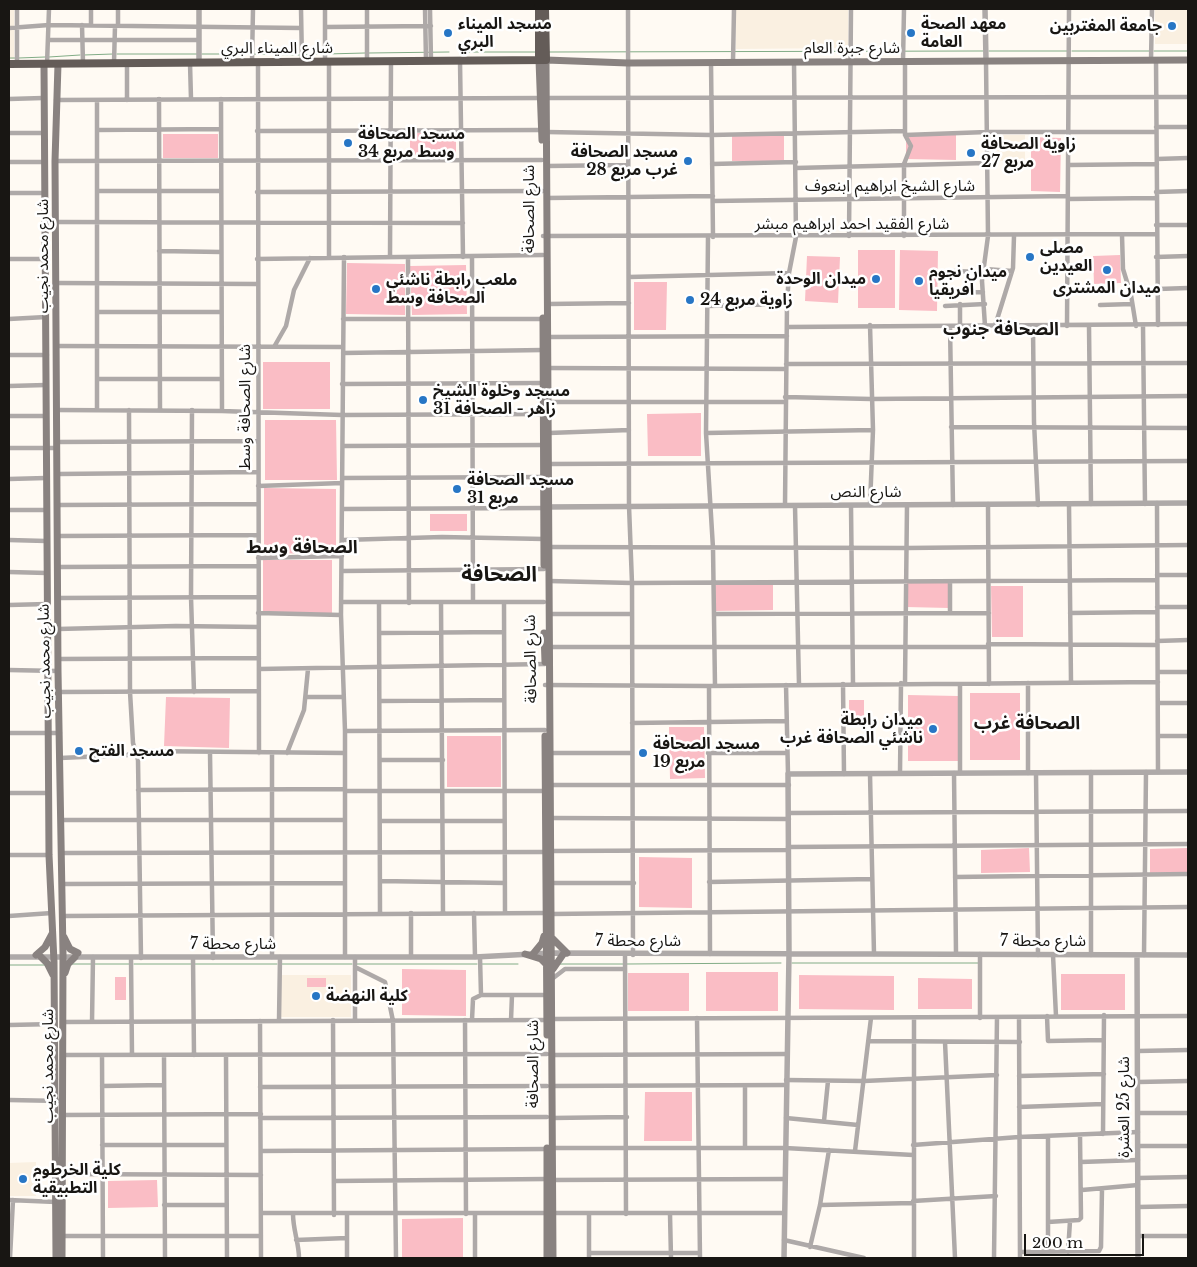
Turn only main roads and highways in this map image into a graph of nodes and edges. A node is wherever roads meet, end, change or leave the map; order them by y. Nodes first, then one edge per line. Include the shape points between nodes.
1 (539, 9) edge
2 (545, 9) edge
3 (543, 60) junction
4 (1188, 60) edge
5 (9, 64) edge
6 (46, 64) junction
7 (58, 64) junction
8 (43, 85) junction
9 (56, 86) junction
10 (544, 163) junction
11 (545, 236) junction
12 (546, 507) junction
13 (547, 685) junction
14 (548, 788) junction
15 (548, 852) junction
16 (548, 916) junction
17 (54, 928) junction
18 (63, 934) junction
19 (551, 937) junction
20 (549, 953) junction
21 (549, 975) junction
22 (55, 980) junction
23 (63, 981) junction
24 (549, 1020) junction
25 (58, 1023) junction
26 (59, 1101) junction
27 (550, 1214) junction
28 (56, 1258) edge
29 (62, 1258) edge
30 (547, 1258) edge
31 (553, 1258) edge

1 - 3 highway
2 - 3 highway
3 - 4 main road, شارع جبرة العام
3 - 7 highway, شارع الميناء البري
3 - 10 main road, شارع الصحافة
5 - 6 highway, شارع الميناء البري
6 - 7 highway, شارع الميناء البري
6 - 8 main road, شارع محمد نجيب
7 - 9 main road, شارع محمد نجيب
8 - 9 main road
8 - 17 main road, شارع محمد نجيب via 49,855
9 - 18 main road, شارع محمد نجيب via 58,670
10 - 11 main road, شارع الصحافة
10 - 11 main road, شارع الصحافة via 547,198
11 - 12 main road, شارع الصحافة via 549,464
11 - 12 main road, شارع الصحافة via 543,414
12 - 13 main road, شارع الصحافة via 549,547
12 - 13 main road, شارع الصحافة via 544,602
13 - 14 main road, شارع الصحافة
13 - 14 main road, شارع الصحافة
14 - 15 main road, شارع الصحافة
14 - 15 main road, شارع الصحافة via 551,818
15 - 16 main road, شارع الصحافة
15 - 16 main road, شارع الصحافة via 551,883
16 - 19 main road, شارع الصحافة
16 - 20 main road, شارع الصحافة
16 - 21 main road via 543,940 529,954 540,958
17 - 22 main road, شارع محمد نجيب
17 - 22 main road via 45,947 36,956 49,965
18 - 23 main road, شارع محمد نجيب
18 - 23 main road via 77,955 67,967
19 - 20 main road, شارع الصحافة
19 - 21 main road via 566,953
20 - 21 main road, شارع الصحافة
21 - 24 main road, شارع الصحافة
21 - 24 main road, شارع الصحافة
22 - 25 main road, شارع محمد نجيب
23 - 25 main road, شارع محمد نجيب
24 - 27 main road, شارع الصحافة
25 - 26 main road, شارع محمد نجيب
25 - 26 main road, شارع محمد نجيب via 62,1055
26 - 28 main road, شارع محمد نجيب
26 - 29 main road, شارع محمد نجيب via 62,1115
27 - 30 main road, شارع الصحافة
27 - 31 main road, شارع الصحافة

